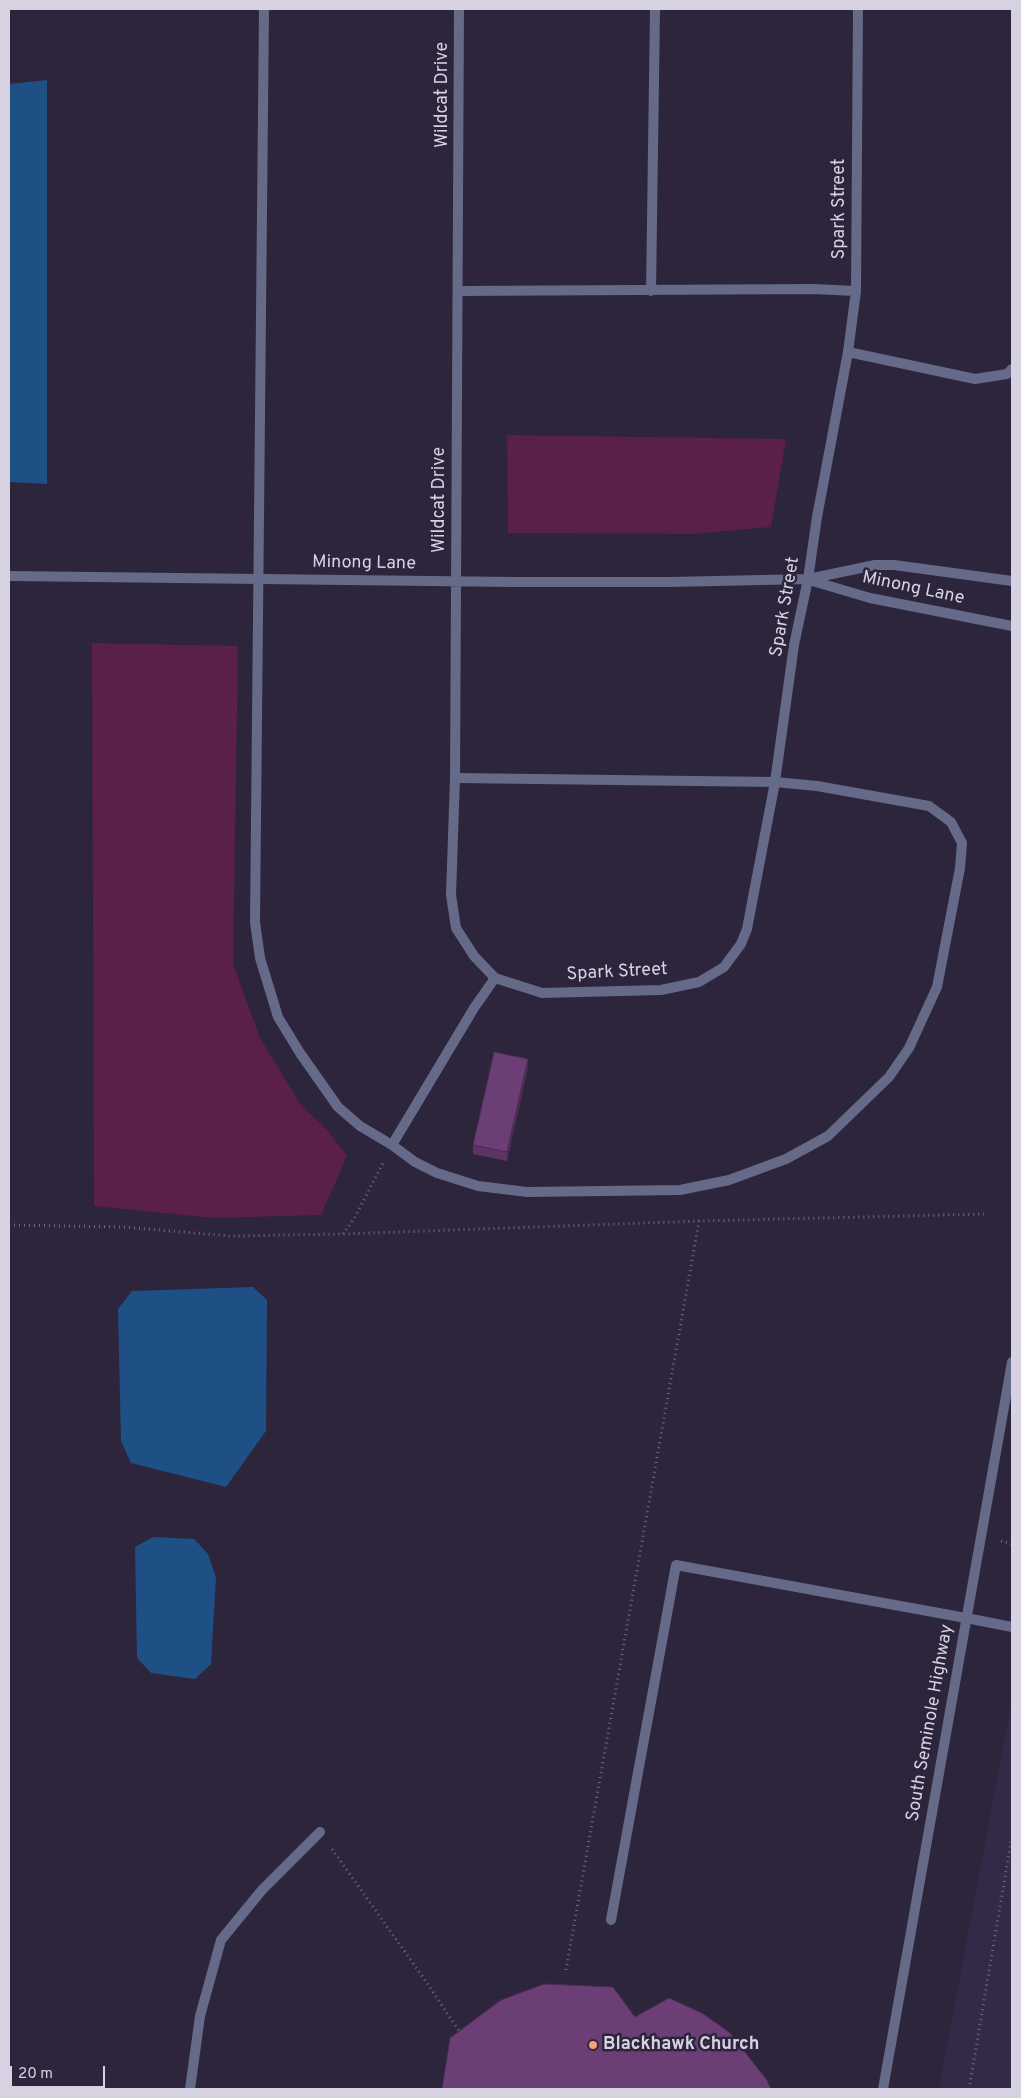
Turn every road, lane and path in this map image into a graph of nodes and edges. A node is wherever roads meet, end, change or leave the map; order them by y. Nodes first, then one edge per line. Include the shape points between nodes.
1 (264, 9) edge
2 (459, 9) edge
3 (656, 9) edge
4 (858, 9) edge
5 (458, 291) junction
6 (652, 291) junction
7 (856, 291) junction
8 (848, 352) junction
9 (1012, 369) edge
10 (9, 576) edge
11 (259, 579) junction
12 (808, 579) junction
13 (455, 581) junction
14 (1012, 581) edge
15 (1012, 626) edge
16 (455, 778) junction
17 (775, 782) junction
18 (495, 978) junction
19 (392, 1145) junction
20 (984, 1214) dead end
21 (699, 1221) junction
22 (9, 1226) edge
23 (343, 1234) junction
24 (1012, 1362) edge
25 (966, 1618) junction
26 (1012, 1626) edge
27 (320, 1832) joint
28 (1012, 1836) edge
29 (611, 1920) dead end
30 (566, 1970) dead end
31 (466, 2041) edge
32 (190, 2089) edge
33 (883, 2089) edge
34 (969, 2089) edge

1 - 11 street
2 - 5 street, Wildcat Drive
3 - 6 street
4 - 7 street, Spark Street
5 - 6 street
5 - 13 street, Wildcat Drive
6 - 7 street
7 - 8 street, Spark Street
8 - 9 street via 974,379 1007,374
8 - 12 street, Spark Street
10 - 11 street, Minong Lane
11 - 13 street, Minong Lane
11 - 19 street via 255,922 260,958 278,1017 315,1077 338,1107 360,1126
12 - 13 street, Minong Lane
12 - 14 street, Minong Lane via 875,564
12 - 15 street, Minong Lane via 870,598
12 - 17 street, Spark Street via 794,645
13 - 16 street, Wildcat Drive
16 - 17 street
16 - 18 street, Wildcat Drive via 451,895 456,928 474,956
17 - 18 street, Spark Street via 747,929 741,944 724,967 699,982 661,990 542,993
17 - 19 street via 817,786 929,806 951,822 962,843 937,987 909,1048 889,1078 828,1136 786,1159 729,1180 680,1190 527,1192 478,1186 437,1173
18 - 19 street
19 - 23 path via 355,1218
20 - 21 path
21 - 23 path
21 - 30 path
22 - 23 path via 123,1227 230,1236
24 - 25 street, South Seminole Highway
25 - 26 street
25 - 29 street via 676,1565
25 - 33 street, South Seminole Highway
27 - 31 path
27 - 32 street via 262,1890 221,1940 200,2016
28 - 34 path

